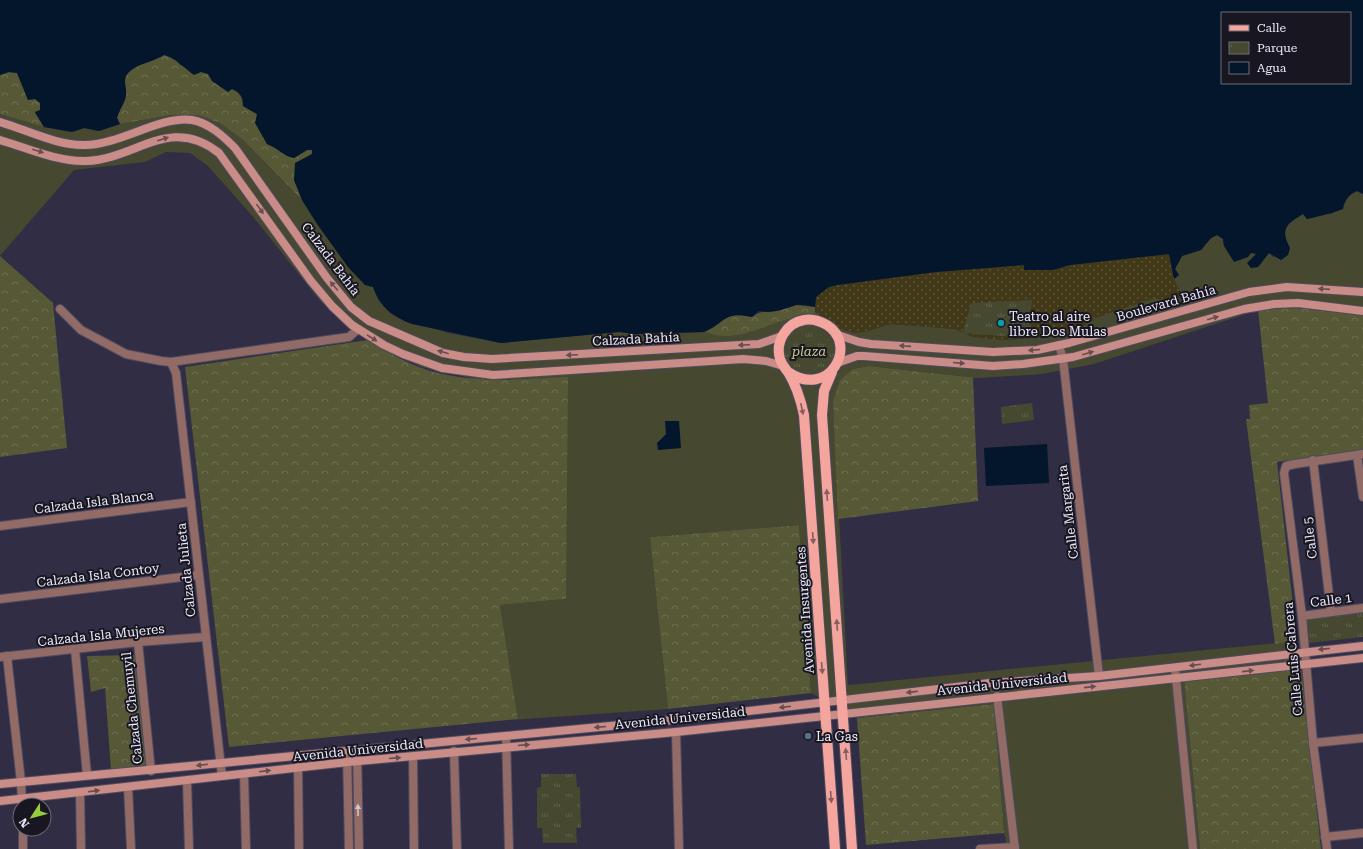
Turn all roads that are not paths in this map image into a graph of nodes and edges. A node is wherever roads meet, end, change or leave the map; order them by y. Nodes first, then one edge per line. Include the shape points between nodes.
1 (0, 122) edge
2 (0, 140) edge
3 (285, 216) junction
4 (273, 227) junction
5 (1363, 292) edge
6 (60, 309) dead end
7 (1363, 311) edge
8 (358, 329) junction
9 (835, 334) junction
10 (782, 336) junction
11 (1059, 345) junction
12 (1063, 358) junction
13 (171, 362) junction
14 (834, 367) junction
15 (786, 369) junction
16 (1360, 454) edge
17 (1313, 460) junction
18 (1363, 497) edge
19 (191, 502) junction
20 (0, 526) edge
21 (815, 567) junction
22 (832, 568) junction
23 (198, 575) junction
24 (0, 599) edge
25 (1363, 608) edge
26 (1331, 612) junction
27 (1302, 616) junction
28 (205, 637) junction
29 (138, 642) junction
30 (1363, 646) edge
31 (75, 649) junction
32 (1306, 651) junction
33 (3, 657) edge
34 (1363, 658) edge
35 (1306, 665) junction
36 (1175, 668) junction
37 (1099, 676) junction
38 (1176, 679) junction
39 (998, 696) junction
40 (842, 700) junction
41 (824, 702) junction
42 (843, 714) junction
43 (825, 716) junction
44 (676, 732) junction
45 (506, 736) junction
46 (1363, 738) edge
47 (1313, 743) junction
48 (506, 746) junction
49 (357, 750) junction
50 (347, 751) junction
51 (454, 751) junction
52 (413, 757) junction
53 (220, 762) junction
54 (348, 762) junction
55 (358, 762) junction
56 (298, 767) junction
57 (151, 771) junction
58 (244, 774) junction
59 (87, 775) junction
60 (222, 776) junction
61 (187, 781) junction
62 (21, 782) junction
63 (0, 784) edge
64 (128, 787) junction
65 (80, 792) junction
66 (22, 797) edge
67 (51, 797) edge
68 (0, 801) edge
69 (12, 802) edge
70 (1363, 833) edge
71 (23, 837) edge
72 (1325, 837) junction
73 (1015, 848) edge
74 (23, 849) edge
75 (81, 849) edge
76 (131, 849) edge
77 (189, 849) edge
78 (246, 849) edge
79 (299, 849) edge
80 (349, 849) edge
81 (359, 849) edge
82 (414, 849) edge
83 (457, 849) edge
84 (509, 849) edge
85 (679, 849) edge
86 (834, 849) edge
87 (852, 849) edge
88 (980, 849) edge
89 (1193, 849) edge
90 (1327, 849) edge

1 - 3 main road, Calzada Bahía via 54,141 86,145 122,138 173,121 192,120 207,125 235,148
2 -> 4 main road, Calzada Bahía via 54,156 84,161 101,160 170,136 194,138 219,153
3 - 4 main road
10 -> 3 main road, Calzada Bahía via 759,344 524,358 492,359 442,353 369,321 351,307 327,278
4 - 8 main road, Calzada Bahía via 316,287 332,306
5 -> 11 main road, Boulevard Bahía via 1287,287 1249,292
6 - 13 street via 81,330 126,354
12 -> 7 main road, Boulevard Bahía via 1244,309 1274,304 1298,303
8 - 13 street via 349,338
8 -> 15 main road, Calzada Bahía via 384,345 423,362 442,368 493,375 743,359 766,361
9 - 10 main road via 821,322 808,320 794,323
11 -> 9 main road, Boulevard Bahía via 1037,350 993,352 871,344
9 - 14 main road via 840,348
10 - 15 main road via 779,351
11 - 12 street, Calle Margarita
14 -> 12 main road, Boulevard Bahía via 857,356 994,366
12 - 37 street, Calle Margarita
13 - 19 street, Calzada Julieta via 176,372
14 - 15 main road via 815,380 801,379
22 -> 14 main road via 822,415 824,391
15 -> 21 main road, Avenida Insurgentes via 804,415
16 - 17 street
16 - 18 street
17 - 26 street, Calle 5
17 - 27 street, Calle Luis Cabrera via 1286,466 1284,473
19 - 20 street, Calzada Isla Blanca
19 - 23 street, Calzada Julieta
21 - 22 main road
21 -> 41 main road, Avenida Insurgentes
40 -> 22 main road
23 - 24 street, Calzada Isla Contoy
23 - 28 street, Calzada Julieta
25 - 26 street, Calle 1
26 - 27 street, Calle 1
27 - 32 street, Calle Luis Cabrera
28 - 29 street, Calzada Isla Mujeres
28 - 53 street, Calzada Julieta
29 - 31 street, Calzada Isla Mujeres
29 - 57 street, Calzada Chemuyil
30 -> 32 main road, Avenida Universidad
31 - 33 street, Calzada Isla Mujeres
31 - 59 street
32 - 35 street, Calle Luis Cabrera
32 -> 36 main road, Avenida Universidad
33 - 62 street
34 - 35 main road, Avenida Universidad
38 -> 35 main road, Avenida Universidad
35 - 47 street, Calle Luis Cabrera
36 - 37 main road, Avenida Universidad
36 - 38 street
37 -> 40 main road, Avenida Universidad via 990,683
39 -> 38 main road, Avenida Universidad
38 - 89 street
39 - 42 main road, Avenida Universidad
39 - 73 street
40 - 41 main road, Avenida Universidad
40 - 42 main road
41 - 43 main road, Avenida Insurgentes
41 -> 45 main road, Avenida Universidad
42 - 43 main road, Avenida Universidad
87 -> 42 main road
43 - 44 main road, Avenida Universidad
43 -> 86 main road, Avenida Insurgentes
48 -> 44 main road, Avenida Universidad
44 - 85 street
45 - 48 street
45 -> 49 main road, Avenida Universidad
46 - 47 street
47 - 72 street, Calle Luis Cabrera
48 - 51 main road, Avenida Universidad
48 - 84 street
49 - 50 main road, Avenida Universidad
49 - 55 street
50 - 53 main road, Avenida Universidad
50 - 54 street
51 - 52 main road, Avenida Universidad
51 - 83 street
55 -> 52 main road, Avenida Universidad
52 - 82 street
53 -> 57 main road, Avenida Universidad
53 - 60 street, Calzada Julieta
54 - 55 main road, Avenida Universidad
54 - 56 main road, Avenida Universidad
54 - 80 street
81 -> 55 street
58 -> 56 main road, Avenida Universidad
56 - 79 street
57 - 59 main road, Avenida Universidad
58 - 60 main road, Avenida Universidad
58 - 78 street
59 - 62 main road, Avenida Universidad
60 - 61 main road, Avenida Universidad
61 - 64 main road, Avenida Universidad
61 - 77 street
62 - 63 main road, Avenida Universidad
62 - 66 street
65 -> 64 main road, Avenida Universidad
64 - 76 street
65 - 67 main road, Avenida Universidad
65 - 75 street
68 - 69 main road, Avenida Universidad
70 - 72 street
71 - 74 street
72 - 90 street, Calle Luis Cabrera
73 - 88 street

